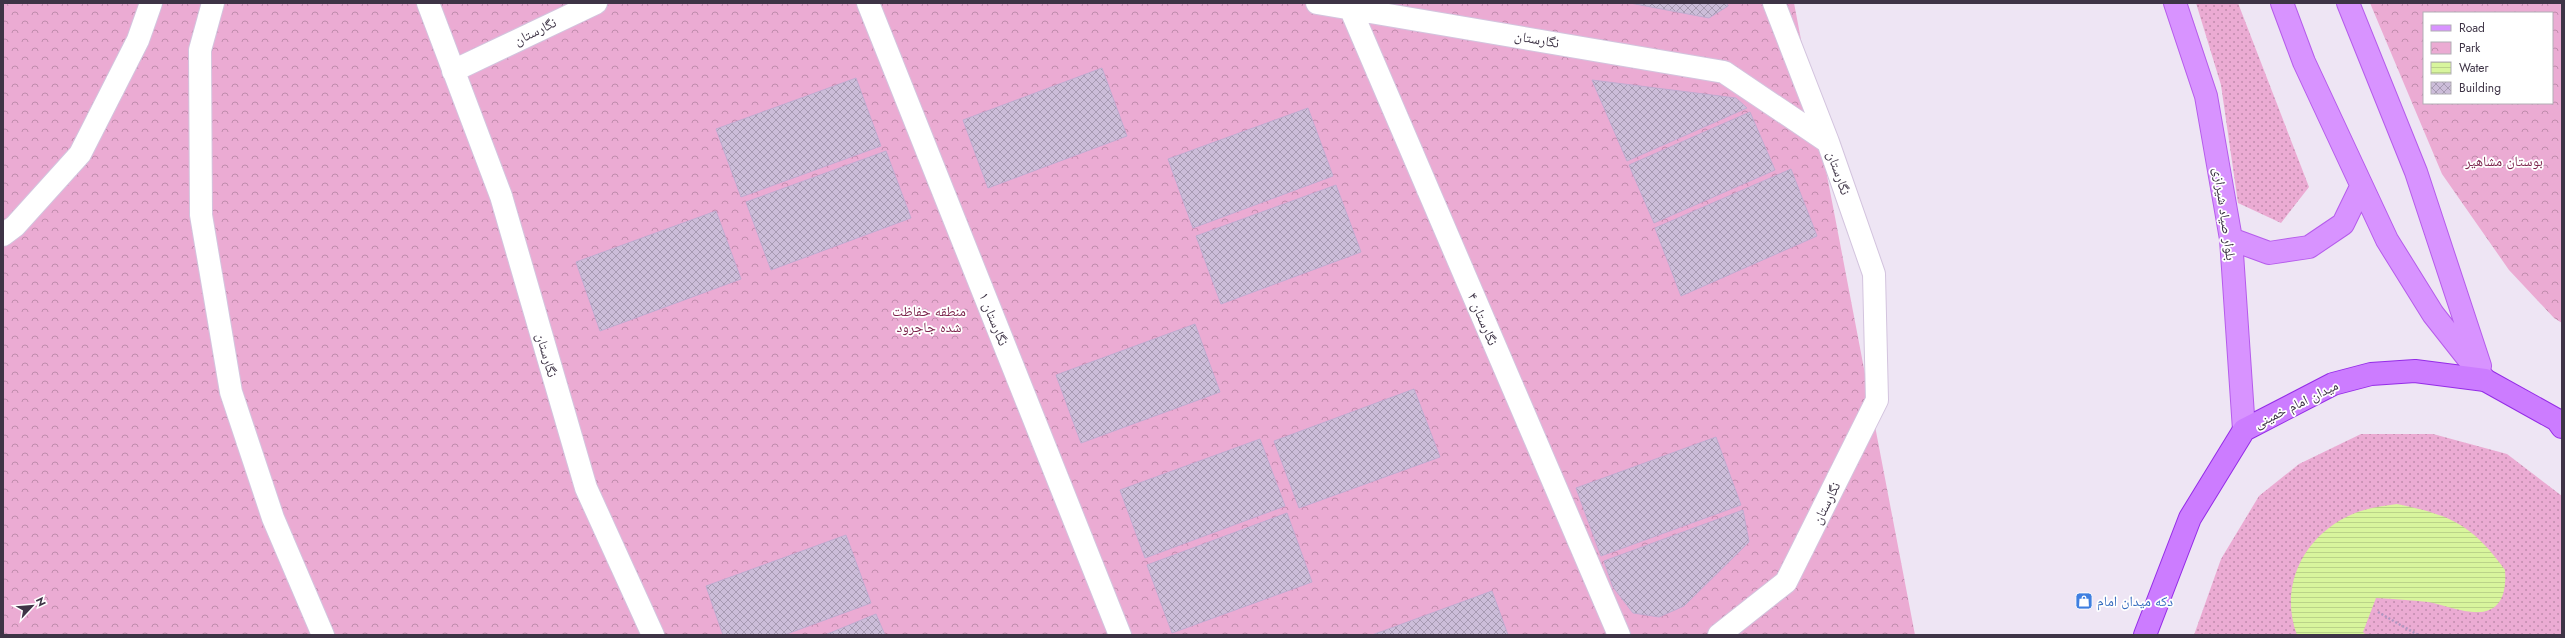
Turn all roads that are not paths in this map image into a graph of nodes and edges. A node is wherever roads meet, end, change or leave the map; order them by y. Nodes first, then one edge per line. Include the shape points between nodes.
1 (151, 3) edge
2 (213, 3) edge
3 (428, 3) edge
4 (596, 3) edge
5 (868, 3) edge
6 (1317, 3) edge
7 (1774, 3) edge
8 (2175, 3) edge
9 (2282, 3) edge
10 (2348, 3) edge
11 (1348, 5) edge
12 (453, 71) junction
13 (1828, 142) junction
14 (2361, 187) junction
15 (3, 235) edge
16 (2231, 239) junction
17 (2485, 380) junction
18 (2560, 423) edge
19 (2244, 430) junction
20 (323, 635) edge
21 (653, 635) edge
22 (1120, 635) edge
23 (1619, 635) edge
24 (1719, 635) edge
25 (2145, 635) edge

1 - 15 street via 138,40 80,154 15,226
2 - 20 street via 200,50 201,215 229,376 273,518
3 - 12 street, نگارستان
4 - 12 street, نگارستان
5 - 22 street, نگارستان ۱
6 - 11 street, نگارستان
7 - 13 street
8 - 16 main road, بلوار صیاد شیرازی via 2206,96
9 - 14 main road via 2304,62
10 - 17 main road via 2416,172
11 - 13 street, نگارستان via 1724,72
11 - 23 street, نگارستان ۴
12 - 21 street, نگارستان via 501,196 586,488
13 - 24 street, نگارستان via 1874,274 1877,400 1786,582
14 - 16 main road via 2343,224 2310,247 2269,253
14 - 17 main road via 2387,240 2433,314
16 - 19 main road, بلوار صیاد شیرازی
17 - 18 highway, میدان امام خمینی
17 - 19 highway, میدان امام خمینی via 2414,371 2370,374 2333,384
19 - 25 highway, میدان امام خمینی via 2190,518

